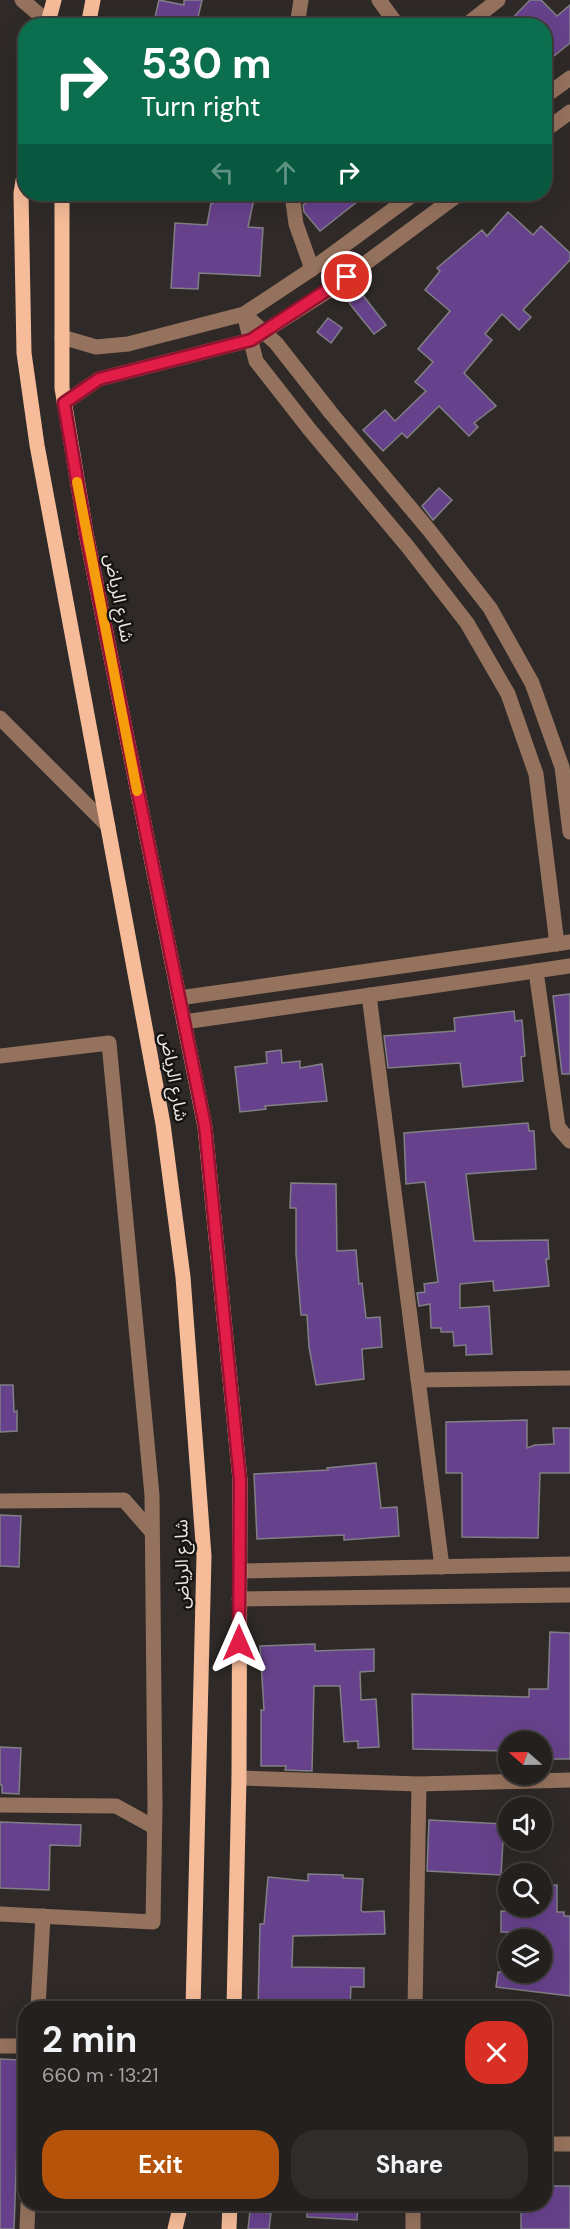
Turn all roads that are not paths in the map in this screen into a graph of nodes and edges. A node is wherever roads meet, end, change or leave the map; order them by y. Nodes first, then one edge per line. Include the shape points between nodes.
1 (22, 0) edge
2 (54, 0) edge
3 (93, 0) edge
4 (301, 0) edge
5 (379, 0) edge
6 (498, 0) edge
7 (42, 18) edge
8 (50, 18) edge
9 (90, 18) edge
10 (298, 18) edge
11 (392, 18) edge
12 (475, 18) edge
13 (570, 78) edge
14 (552, 91) edge
15 (570, 112) edge
16 (552, 124) edge
17 (21, 201) edge
18 (62, 201) edge
19 (293, 201) edge
20 (404, 201) edge
21 (450, 201) edge
22 (312, 269) junction
23 (244, 314) junction
24 (257, 336) junction
25 (62, 337) junction
26 (64, 403) junction
27 (0, 718) edge
28 (566, 767) edge
29 (536, 774) junction
30 (108, 826) junction
31 (570, 832) edge
32 (563, 943) edge
33 (570, 966) edge
34 (536, 971) junction
35 (369, 995) junction
36 (179, 999) junction
37 (184, 1022) junction
38 (0, 1056) edge
39 (570, 1141) edge
40 (570, 1377) edge
41 (418, 1380) junction
42 (0, 1502) edge
43 (152, 1532) junction
44 (570, 1564) edge
45 (442, 1567) junction
46 (240, 1571) junction
47 (570, 1595) edge
48 (239, 1599) junction
49 (239, 1778) junction
50 (570, 1780) edge
51 (418, 1784) junction
52 (0, 1805) edge
53 (155, 1807) junction
54 (138, 1818) junction
55 (154, 1827) junction
56 (0, 1914) edge
57 (43, 1916) junction
58 (38, 2001) edge
59 (193, 2001) edge
60 (234, 2001) edge
61 (416, 2001) edge
62 (0, 2046) edge
63 (18, 2046) edge
64 (552, 2144) edge
65 (570, 2144) edge
66 (28, 2211) edge
67 (180, 2211) edge
68 (186, 2211) edge
69 (230, 2211) edge
70 (413, 2211) edge
71 (27, 2229) edge
72 (176, 2229) edge
73 (185, 2229) edge
74 (229, 2229) edge
75 (413, 2229) edge

1 - 7 street
2 - 8 main road
3 - 9 main road
4 - 10 street
5 - 11 street
6 - 12 street
13 - 14 street
15 - 16 street
17 - 30 main road, شارع الرياض via 24,353 37,445
18 - 25 main road, شارع الرياض
19 - 22 street via 296,224
20 - 22 street
21 - 24 street via 328,291
22 - 23 street
23 - 24 street
23 - 25 street via 128,344 96,347
24 - 26 street via 99,379
24 - 28 street via 276,343 490,608 532,683
24 - 29 street via 256,361 467,623 508,694
25 - 26 main road, شارع الرياض
26 - 36 main road, شارع الرياض via 88,545
27 - 30 street
28 - 29 street
28 - 31 street
29 - 32 street
30 - 59 main road, شارع الرياض via 164,1124 183,1277 204,1556
32 - 36 street
33 - 34 street
34 - 35 street
34 - 39 street via 558,1127
35 - 37 street
35 - 41 street
36 - 37 main road, شارع الرياض
37 - 46 main road, شارع الرياض via 205,1126 240,1480
38 - 43 street via 109,1043 152,1495
40 - 41 street
41 - 45 street
42 - 43 street via 124,1500
43 - 53 street
44 - 45 street
45 - 46 street
46 - 48 main road, شارع الرياض
47 - 48 street
48 - 49 main road, شارع الرياض
49 - 51 street
49 - 60 main road, شارع الرياض
50 - 51 street
51 - 61 street
52 - 54 street via 116,1806
53 - 54 street
53 - 55 street
54 - 55 street
55 - 57 street via 153,1922
56 - 57 street
57 - 58 street
62 - 63 street
64 - 65 street
66 - 71 street
67 - 72 main road
68 - 73 main road
69 - 74 main road
70 - 75 street

